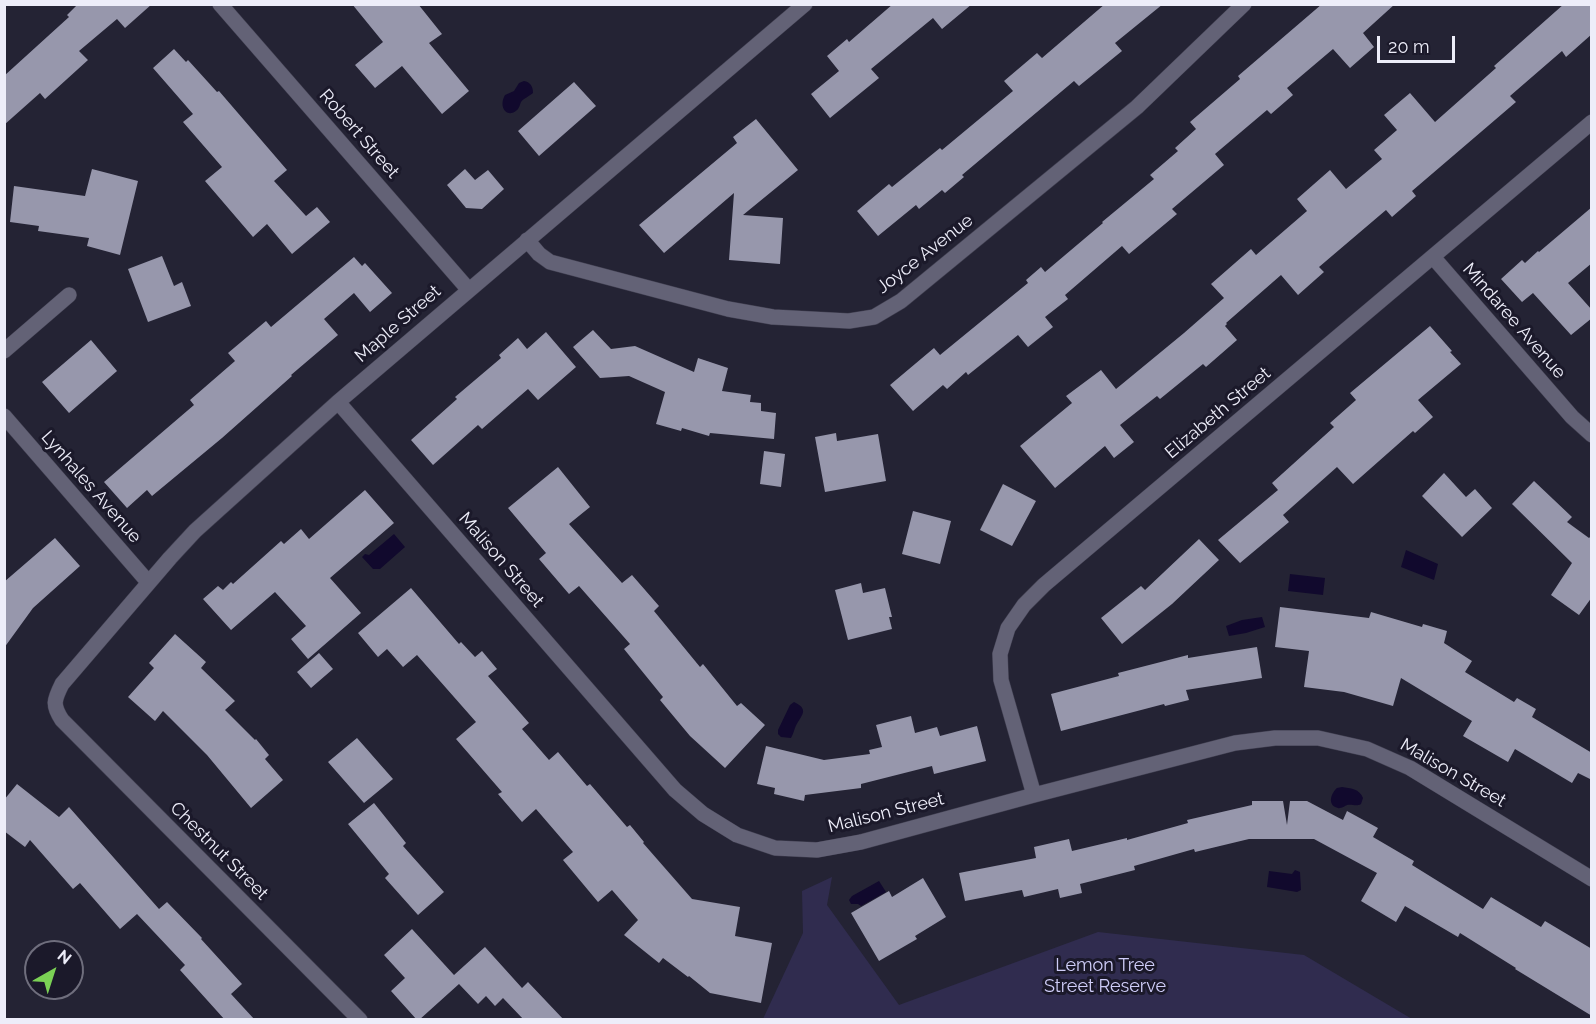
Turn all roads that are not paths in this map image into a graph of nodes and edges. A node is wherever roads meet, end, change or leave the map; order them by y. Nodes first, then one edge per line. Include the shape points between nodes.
1 (220, 4) edge
2 (805, 4) edge
3 (1244, 4) edge
4 (1592, 122) edge
5 (527, 240) junction
6 (1433, 257) junction
7 (468, 289) junction
8 (69, 295) dead end
9 (4, 351) edge
10 (338, 402) junction
11 (4, 416) edge
12 (1592, 435) edge
13 (148, 582) junction
14 (54, 708) joint
15 (1034, 795) junction
16 (1592, 879) edge
17 (360, 1020) edge

1 - 7 street, Robert Street
2 - 5 street, Maple Street
3 - 5 street, Joyce Avenue via 1137,107 901,301 874,317 849,321 773,317 728,309 550,262
4 - 6 street, Elizabeth Street
5 - 7 street, Maple Street
6 - 12 street, Mindaree Avenue
6 - 15 street, Elizabeth Street via 1024,605 1008,628 1000,654 1001,680
7 - 10 street, Maple Street
8 - 9 street
10 - 13 street, Maple Street via 195,531
10 - 15 street, Malison Street via 675,790 737,835 775,848 818,850
11 - 13 street, Lynhales Avenue
13 - 14 street, Maple Street via 62,684
14 - 17 street, Chestnut Street via 73,732
15 - 16 street, Malison Street via 1235,743 1318,738 1366,749 1410,768

